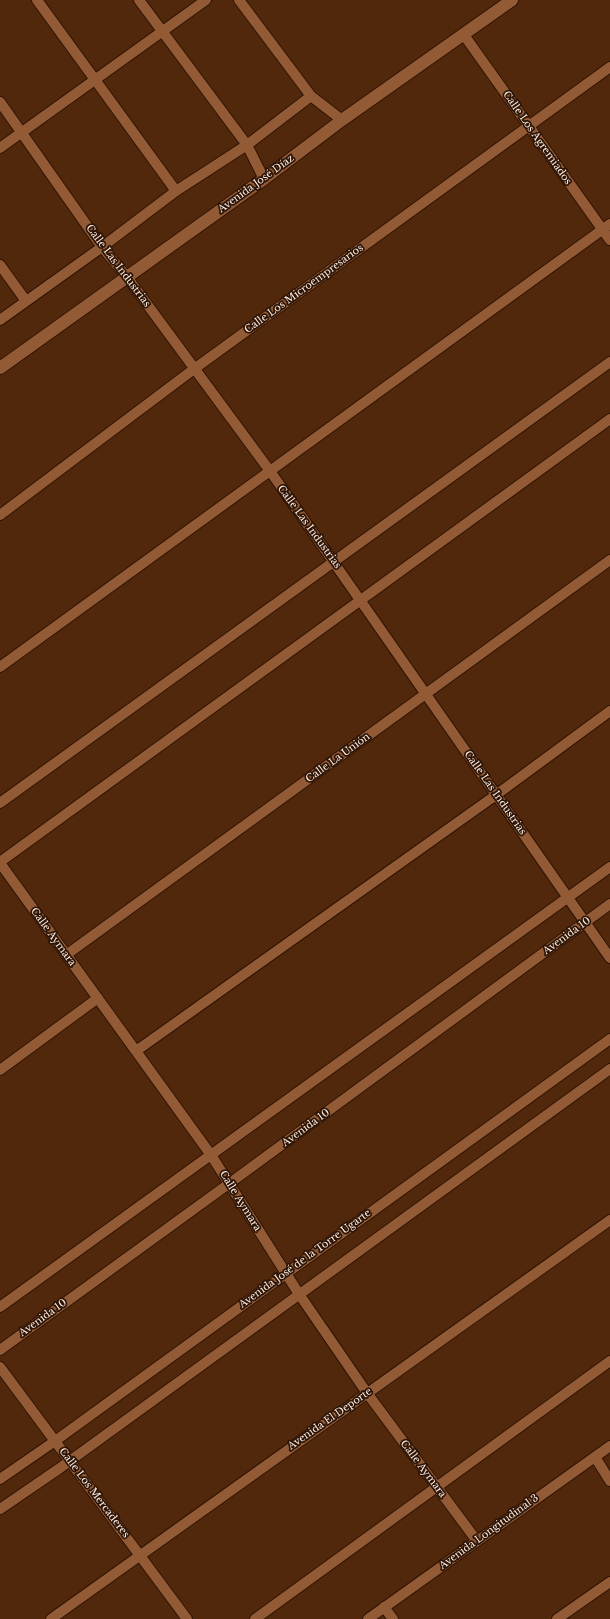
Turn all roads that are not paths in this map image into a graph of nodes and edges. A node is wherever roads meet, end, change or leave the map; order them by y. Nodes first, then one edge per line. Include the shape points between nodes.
1 (38, 0) edge
2 (139, 0) edge
3 (206, 0) edge
4 (238, 0) edge
5 (512, 0) edge
6 (162, 32) junction
7 (464, 35) junction
8 (610, 67) edge
9 (96, 78) junction
10 (311, 96) junction
11 (0, 102) edge
12 (342, 120) junction
13 (529, 126) junction
14 (22, 132) junction
15 (247, 145) junction
16 (0, 148) edge
17 (264, 179) junction
18 (176, 191) junction
19 (606, 227) edge
20 (610, 240) edge
21 (102, 247) junction
22 (0, 265) edge
23 (127, 277) junction
24 (26, 301) junction
25 (0, 320) edge
26 (610, 362) edge
27 (0, 368) edge
28 (194, 370) junction
29 (610, 420) edge
30 (270, 471) junction
31 (0, 515) edge
32 (610, 560) edge
33 (334, 562) junction
34 (361, 600) junction
35 (0, 667) edge
36 (426, 694) junction
37 (610, 711) edge
38 (496, 795) junction
39 (0, 803) edge
40 (0, 863) edge
41 (610, 866) edge
42 (568, 898) junction
43 (610, 904) edge
44 (585, 922) junction
45 (66, 954) junction
46 (610, 958) edge
47 (98, 998) junction
48 (610, 1039) edge
49 (136, 1051) junction
50 (610, 1069) edge
51 (0, 1070) edge
52 (211, 1155) junction
53 (230, 1184) junction
54 (610, 1220) edge
55 (286, 1273) junction
56 (300, 1294) junction
57 (0, 1307) edge
58 (0, 1350) edge
59 (610, 1361) edge
60 (0, 1367) edge
61 (367, 1393) junction
62 (55, 1441) junction
63 (610, 1446) edge
64 (595, 1457) junction
65 (70, 1461) junction
66 (0, 1479) edge
67 (610, 1481) edge
68 (436, 1487) junction
69 (0, 1510) edge
70 (477, 1541) junction
71 (140, 1555) junction
72 (610, 1582) edge
73 (384, 1607) junction
74 (51, 1619) edge
75 (187, 1619) edge
76 (255, 1619) edge
77 (368, 1619) edge
78 (393, 1619) edge
79 (557, 1619) edge

1 - 9 street
2 - 6 street
3 - 6 street
4 - 10 street
5 - 7 street, Avenida José Díaz
6 - 9 street
6 - 15 street
7 - 12 street, Avenida José Díaz
7 - 13 street, Calle Los Agremiados
8 - 13 street, Calle Los Microempresarios
9 - 14 street
9 - 18 street
10 - 12 street
10 - 15 street
11 - 14 street, Calle Las Industrias
12 - 17 street, Avenida José Díaz
13 - 19 street, Calle Los Agremiados
13 - 28 street, Calle Los Microempresarios
14 - 16 street
14 - 21 street, Calle Las Industrias
15 - 17 street
15 - 18 street
17 - 23 street, Avenida José Díaz
18 - 21 street
19 - 20 street, Calle Los Agremiados
19 - 30 street
21 - 23 street, Calle Las Industrias
21 - 24 street
22 - 24 street
23 - 27 street, Avenida José Díaz
23 - 28 street, Calle Las Industrias
24 - 25 street
26 - 33 street
28 - 30 street, Calle Las Industrias
28 - 31 street, Calle Los Microempresarios
29 - 34 street
30 - 33 street, Calle Las Industrias
30 - 35 street
32 - 36 street, Calle La Unión
33 - 34 street, Calle Las Industrias
33 - 39 street
34 - 36 street, Calle Las Industrias
34 - 40 street
36 - 38 street, Calle Las Industrias
36 - 45 street, Calle La Unión
37 - 38 street
38 - 42 street, Calle Las Industrias
38 - 49 street
40 - 45 street, Calle Aymara
41 - 42 street
42 - 44 street, Calle Las Industrias
42 - 52 street
43 - 44 street, Avenida 10
44 - 46 street, Calle Las Industrias
44 - 53 street, Avenida 10
45 - 47 street, Calle Aymara
47 - 49 street, Calle Aymara
47 - 51 street
48 - 55 street, Avenida José de la Torre Ugarte
49 - 52 street, Calle Aymara
50 - 56 street
52 - 53 street, Calle Aymara
52 - 57 street
53 - 55 street, Calle Aymara
53 - 58 street, Avenida 10
54 - 61 street, Avenida El Deporte
55 - 56 street, Calle Aymara
55 - 62 street, Avenida José de la Torre Ugarte
56 - 61 street, Calle Aymara
56 - 65 street
59 - 68 street
60 - 62 street, Calle Los Mercaderes
61 - 68 street, Calle Aymara
61 - 71 street, Avenida El Deporte
62 - 65 street, Calle Los Mercaderes
62 - 66 street, Avenida José de la Torre Ugarte
63 - 64 street, Avenida Longitudinal 3
64 - 67 street
64 - 70 street, Avenida Longitudinal 3
65 - 69 street
65 - 71 street, Calle Los Mercaderes
68 - 70 street, Calle Aymara
68 - 76 street
70 - 73 street, Avenida Longitudinal 3
71 - 74 street, Avenida El Deporte
71 - 75 street, Calle Los Mercaderes
72 - 79 street
73 - 77 street, Avenida Longitudinal 3
73 - 78 street

